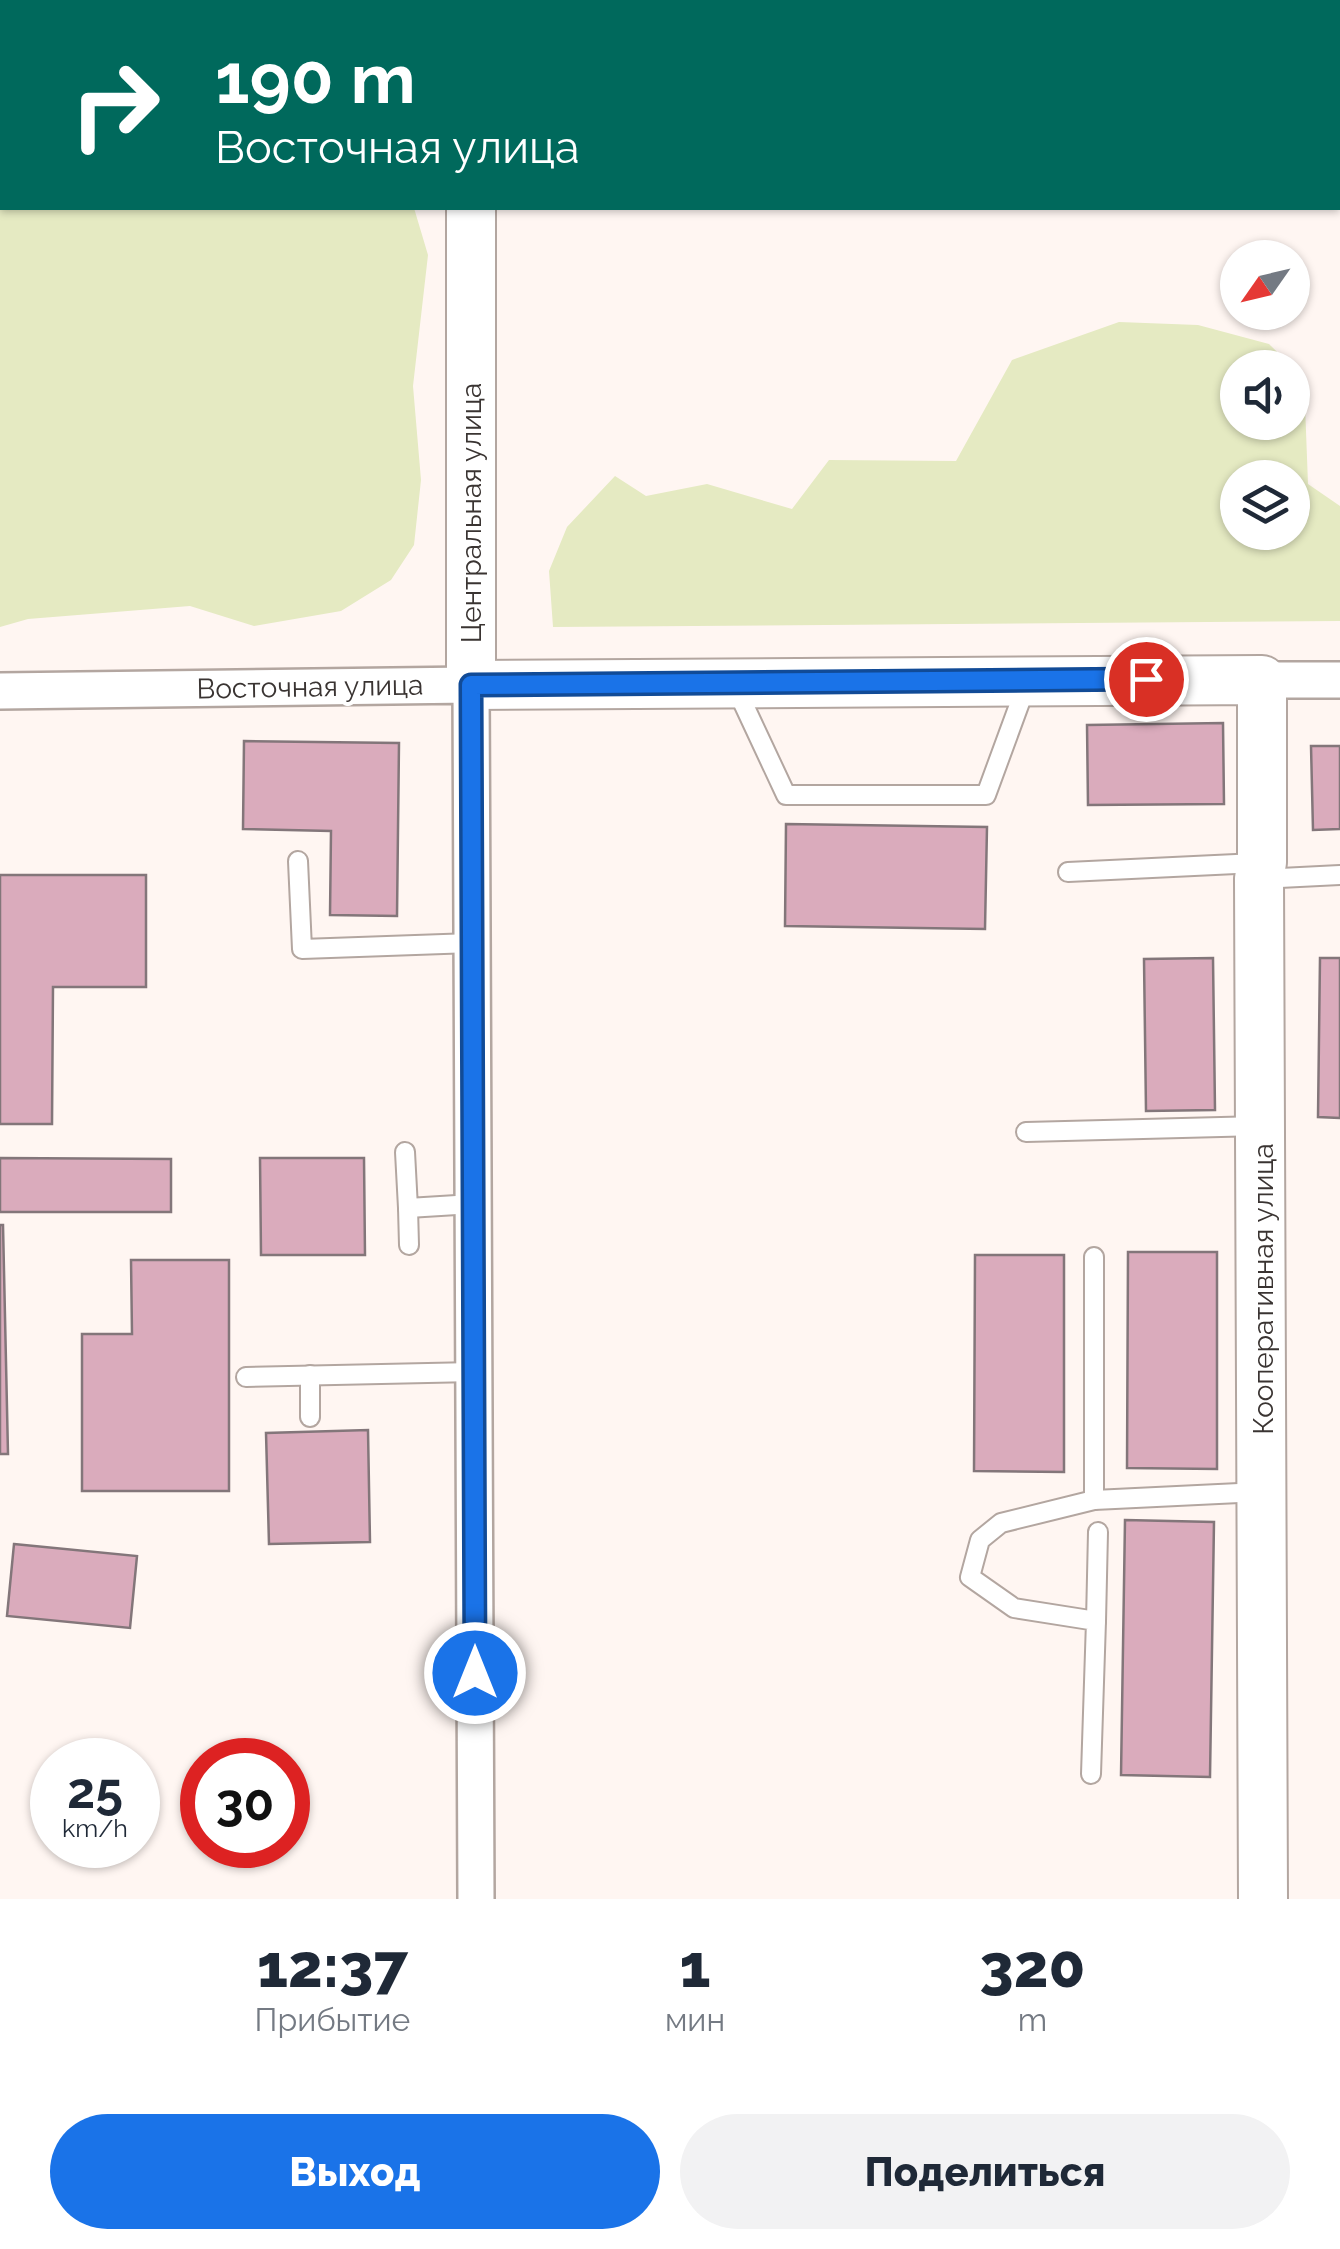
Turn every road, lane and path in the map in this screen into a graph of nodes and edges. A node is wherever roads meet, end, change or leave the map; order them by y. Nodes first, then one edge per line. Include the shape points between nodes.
1 (471, 210) edge
2 (1028, 679) junction
3 (1262, 680) junction
4 (1340, 680) edge
5 (734, 683) junction
6 (471, 685) junction
7 (0, 691) edge
8 (298, 861) dead end
9 (1261, 871) junction
10 (1068, 872) dead end
11 (1340, 875) edge
12 (472, 943) junction
13 (1262, 1126) junction
14 (1026, 1132) dead end
15 (405, 1152) dead end
16 (473, 1204) junction
17 (408, 1208) junction
18 (409, 1244) dead end
19 (1094, 1256) dead end
20 (474, 1372) junction
21 (310, 1376) junction
22 (246, 1377) dead end
23 (310, 1417) dead end
24 (1262, 1492) junction
25 (1094, 1500) junction
26 (1098, 1532) dead end
27 (1096, 1621) junction
28 (1091, 1774) dead end
29 (476, 1899) edge
30 (1263, 1899) edge

1 - 6 street, Центральная улица
2 - 3 street, Восточная улица
2 - 5 street, Восточная улица
2 - 5 lane via 986,795 786,795
3 - 4 street, Восточная улица
3 - 9 street, Кооперативная улица
5 - 6 street, Восточная улица
6 - 7 street, Восточная улица
6 - 12 street, Центральная улица
8 - 12 lane via 302,949
9 - 10 lane
9 - 11 lane
9 - 13 street, Кооперативная улица
12 - 16 street, Центральная улица
13 - 14 lane
13 - 24 street, Кооперативная улица
15 - 17 lane
16 - 17 lane
16 - 20 street, Центральная улица
17 - 18 lane
19 - 25 lane
20 - 21 lane
20 - 29 street, Центральная улица
21 - 22 lane
21 - 23 lane
24 - 25 lane
24 - 30 street, Кооперативная улица
25 - 27 lane via 1001,1523 980,1540 970,1577 1014,1608
26 - 27 lane
27 - 28 lane

